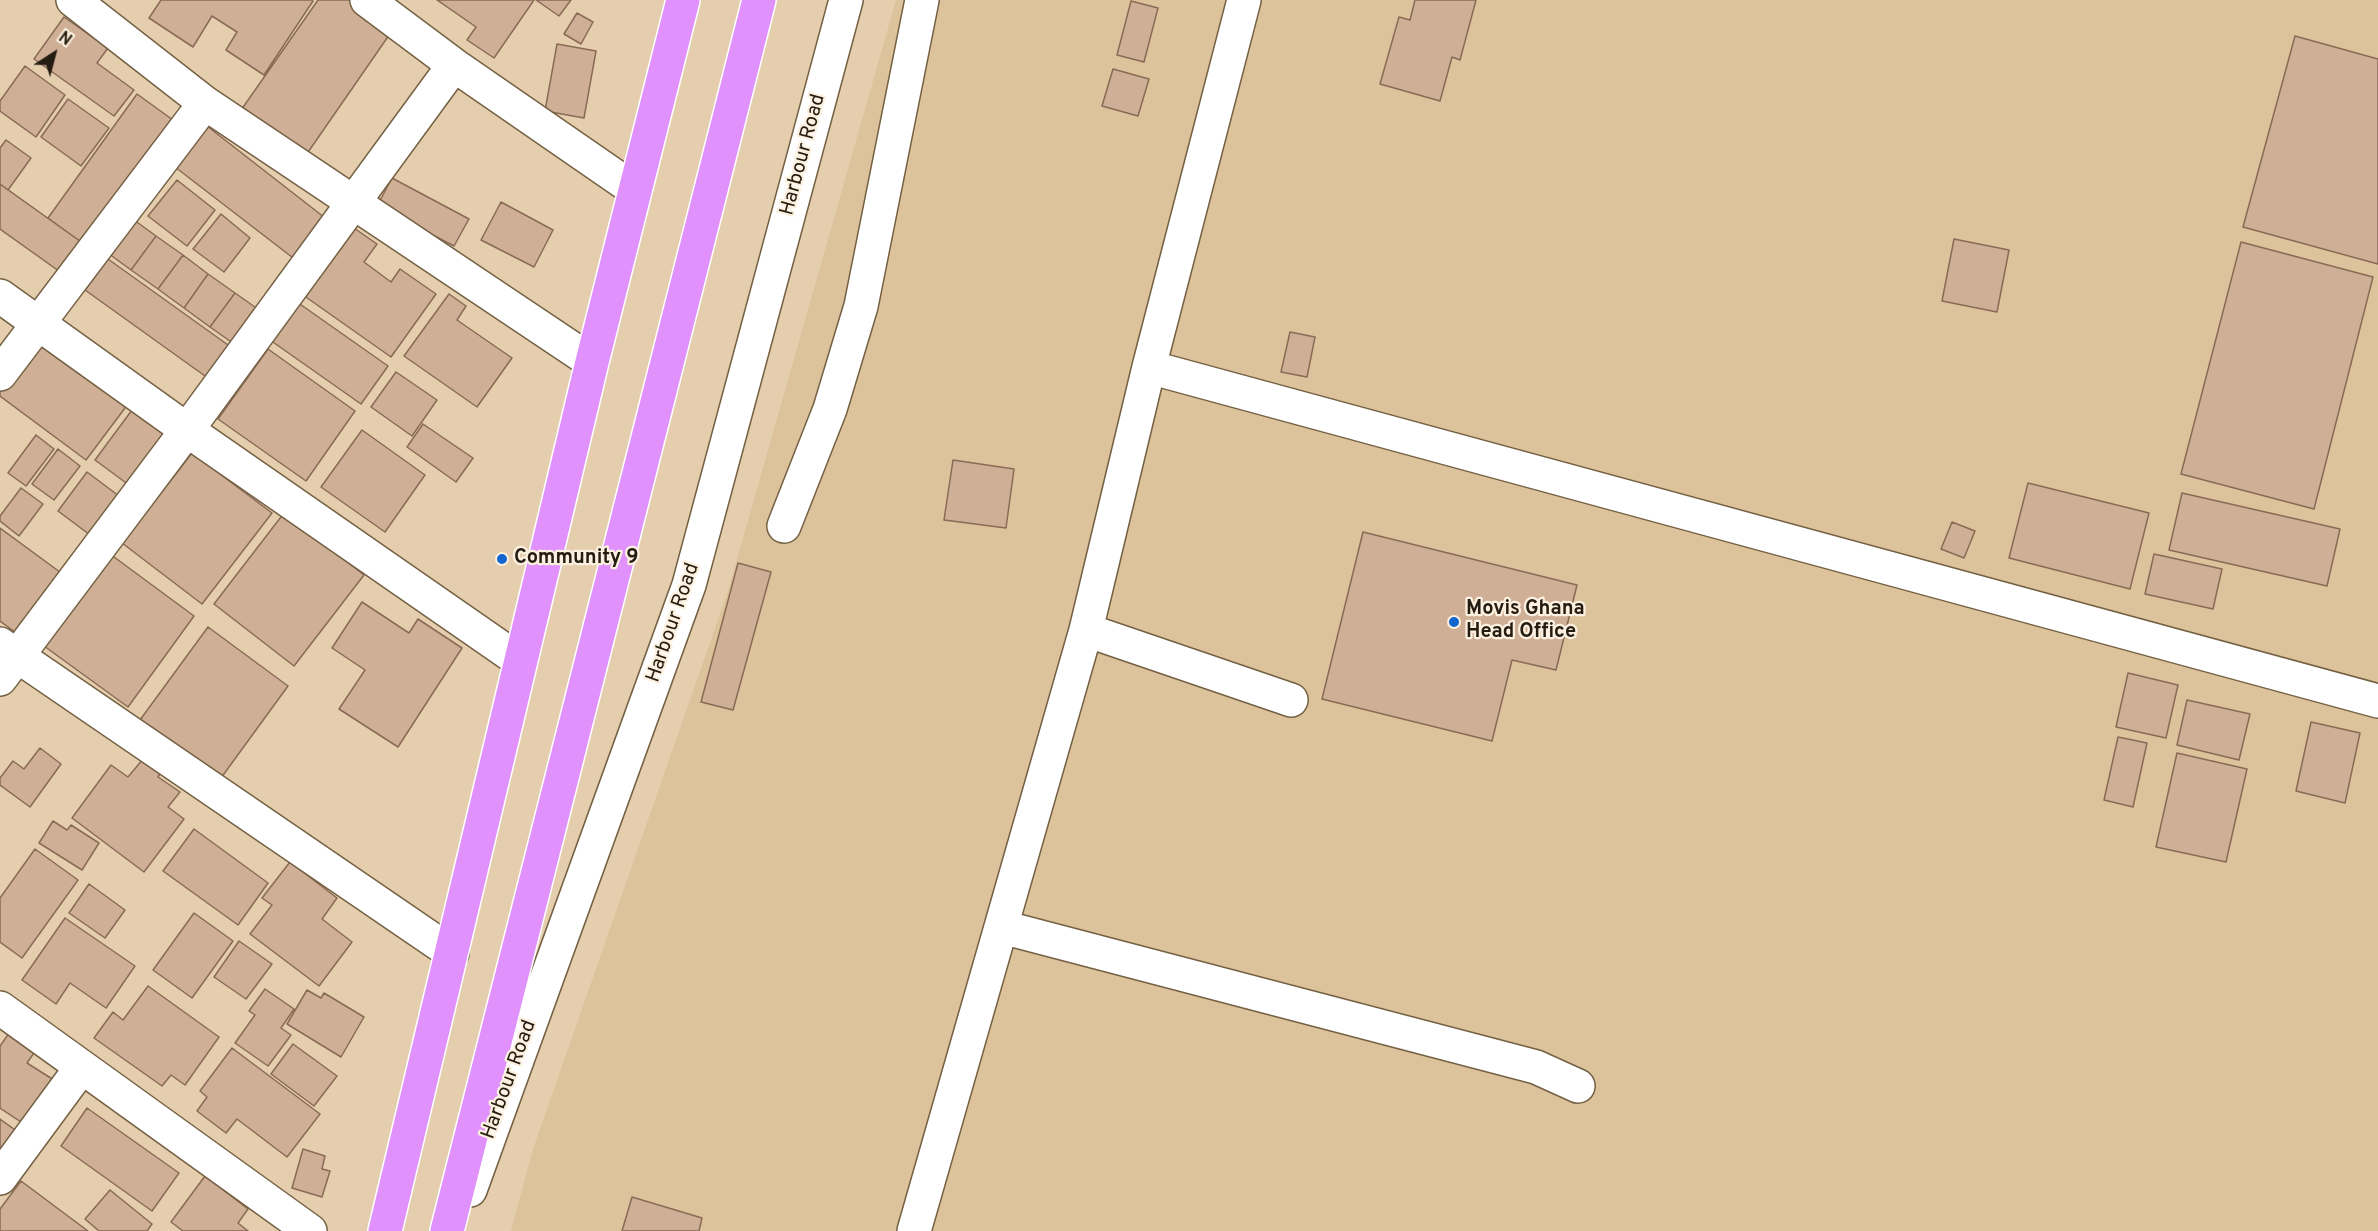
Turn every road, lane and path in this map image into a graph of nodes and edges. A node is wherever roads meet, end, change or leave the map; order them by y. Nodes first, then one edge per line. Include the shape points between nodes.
1 (73, 0) edge
2 (367, 0) edge
3 (683, 0) edge
4 (759, 0) edge
5 (846, 0) edge
6 (922, 0) edge
7 (1244, 0) edge
8 (454, 65) junction
9 (205, 103) junction
10 (635, 190) junction
11 (352, 202) junction
12 (0, 296) edge
13 (39, 324) junction
14 (592, 362) junction
15 (1149, 367) junction
16 (0, 374) edge
17 (187, 430) junction
18 (784, 526) dead end
19 (1086, 630) junction
20 (5, 660) edge
21 (520, 661) junction
22 (1292, 700) dead end
23 (2378, 701) edge
24 (1002, 927) junction
25 (452, 953) junction
26 (0, 1008) edge
27 (81, 1068) junction
28 (1578, 1086) dead end
29 (0, 1178) edge
30 (310, 1231) edge
31 (385, 1231) edge
32 (447, 1231) edge
33 (455, 1231) edge
34 (914, 1231) edge

1 - 9 street
2 - 8 street
3 - 10 highway
4 - 32 highway, Harbour Road
5 - 33 street, Harbour Road via 689,585
6 - 18 street via 861,306 830,409
7 - 15 street
8 - 10 street
8 - 11 street
9 - 11 street
9 - 13 street
10 - 14 highway
11 - 14 street
11 - 17 street
12 - 13 street
13 - 16 street
13 - 17 street
14 - 21 highway
15 - 19 street
15 - 23 street
17 - 20 street
17 - 21 street
19 - 22 street
19 - 24 street
20 - 25 street
21 - 25 highway
24 - 28 street via 1536,1067
24 - 34 street
25 - 31 highway
26 - 27 street
27 - 29 street
27 - 30 street

